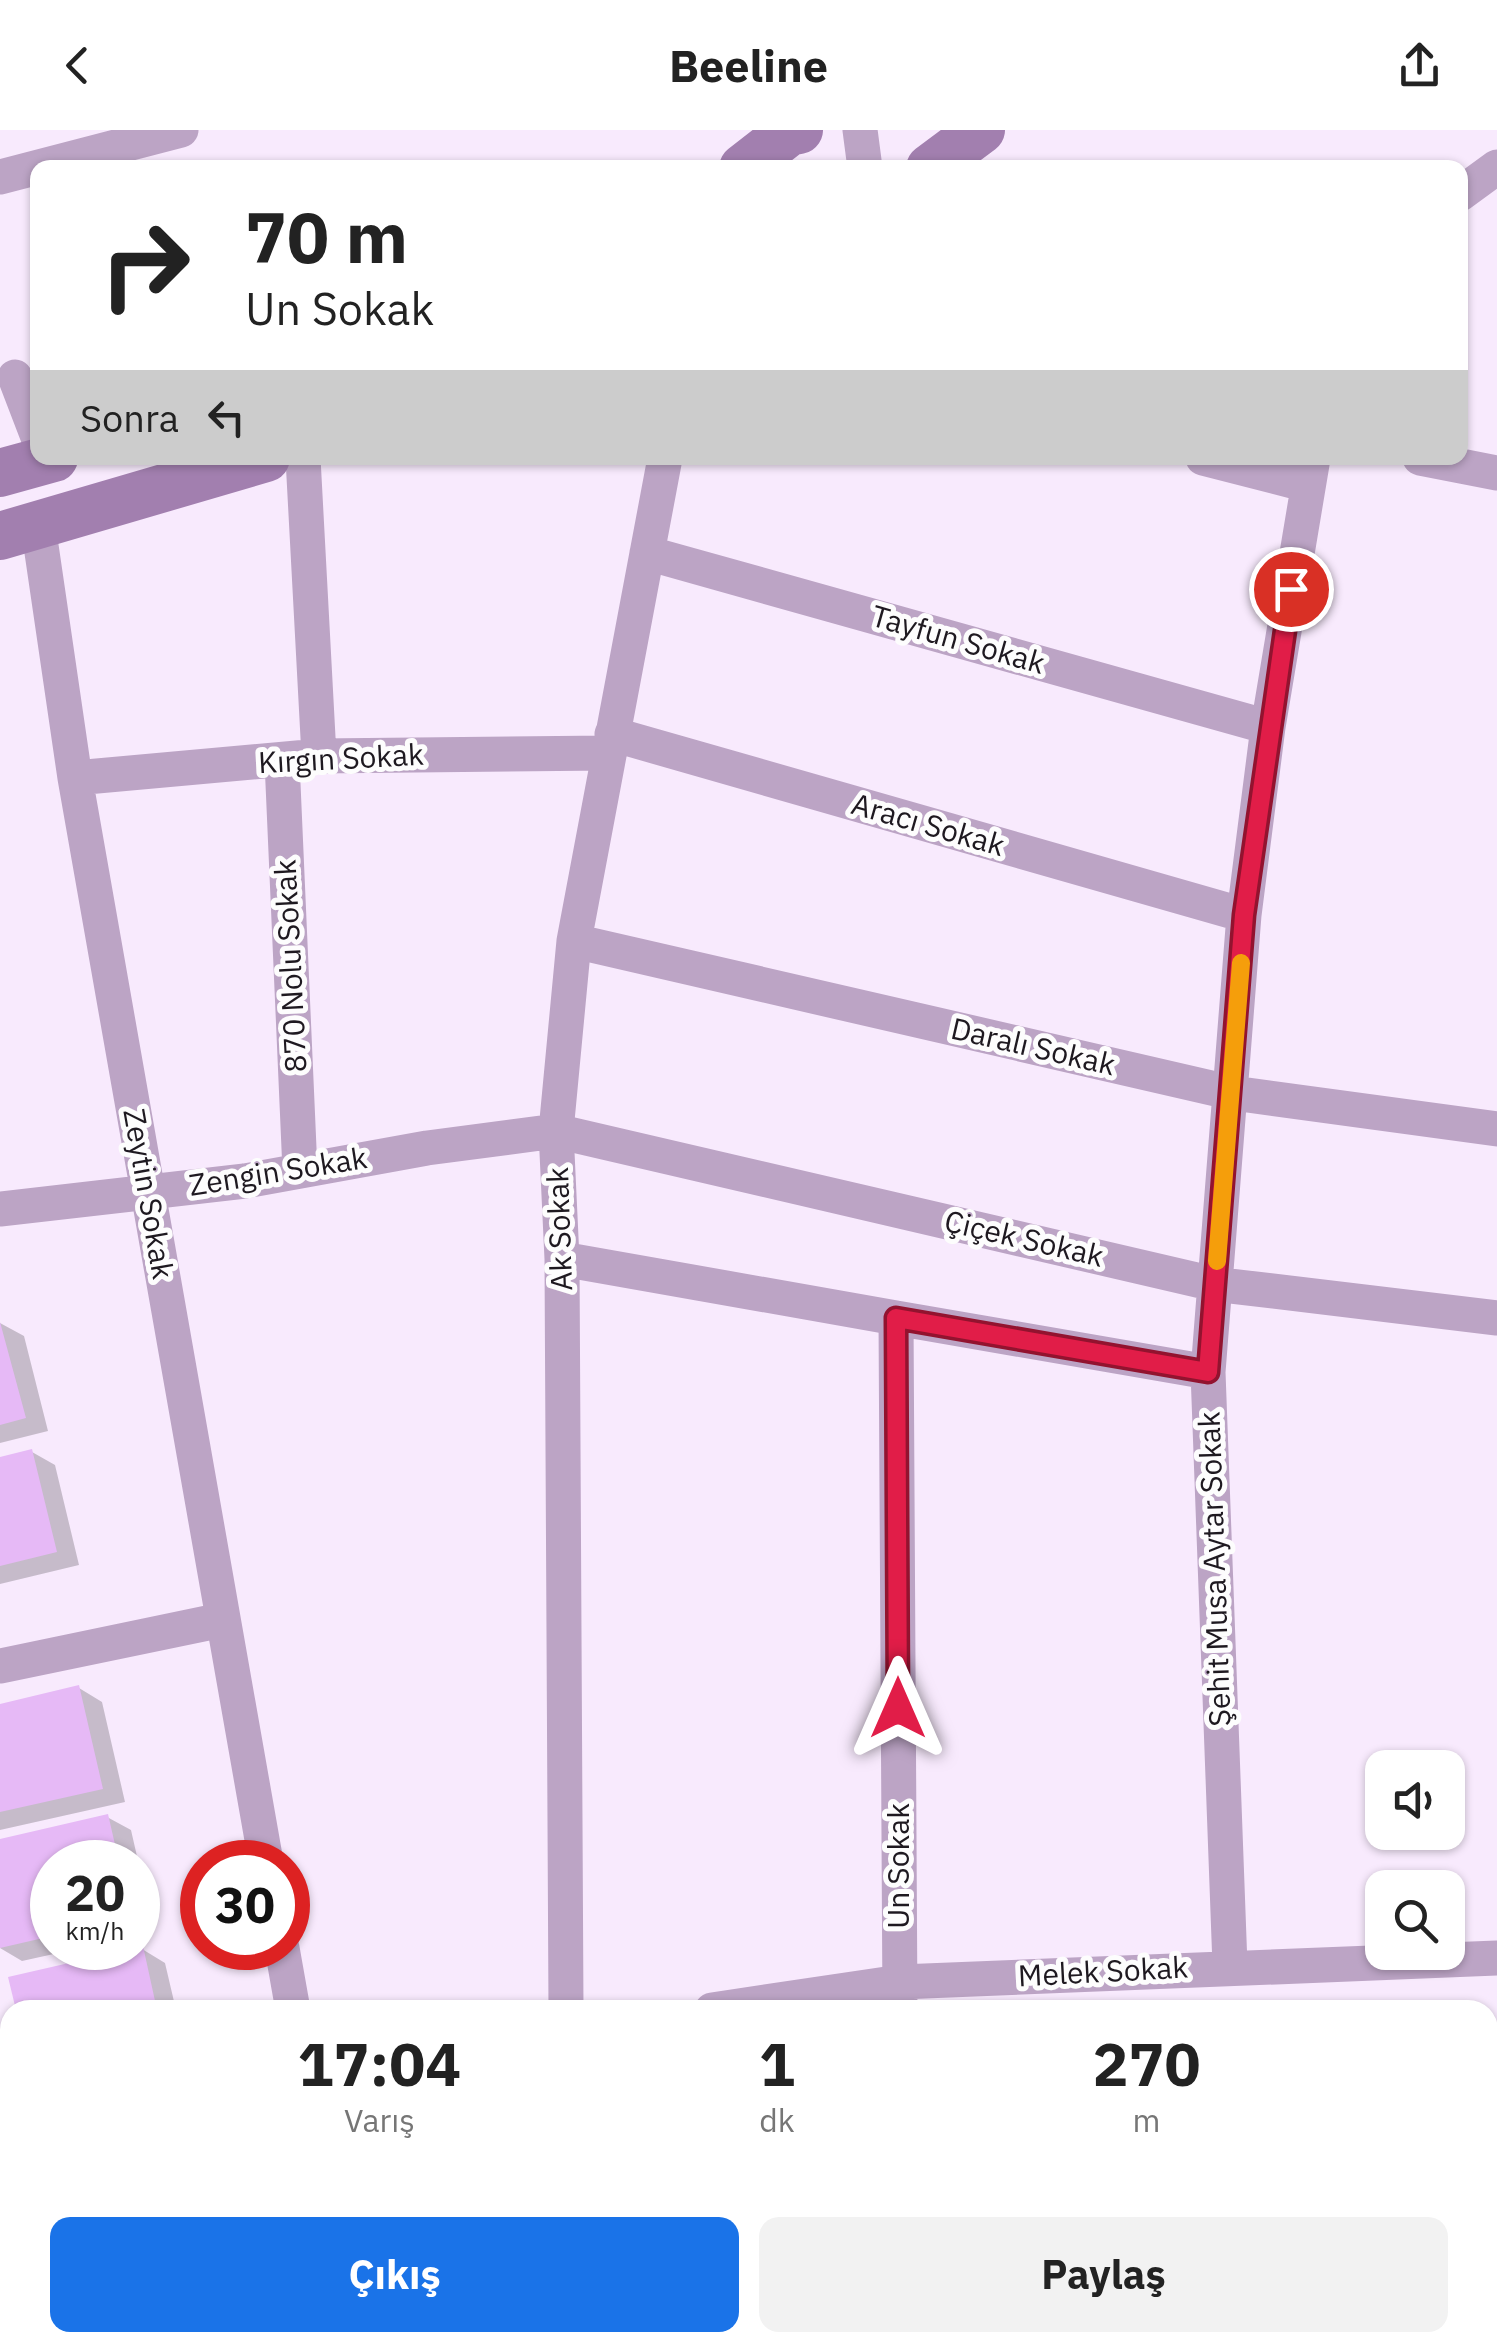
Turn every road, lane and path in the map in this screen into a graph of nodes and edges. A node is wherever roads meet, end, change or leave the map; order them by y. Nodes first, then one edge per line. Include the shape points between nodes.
1 (181, 130) edge
2 (744, 130) edge
3 (799, 130) edge
4 (860, 130) edge
5 (982, 130) edge
6 (65, 160) edge
7 (743, 160) edge
8 (752, 160) edge
9 (864, 160) edge
10 (941, 160) edge
11 (1497, 167) edge
12 (30, 169) edge
13 (0, 177) edge
14 (1468, 188) edge
15 (18, 377) edge
16 (30, 410) edge
17 (30, 460) edge
18 (242, 465) edge
19 (303, 465) edge
20 (664, 465) edge
21 (1261, 465) edge
22 (1456, 465) edge
23 (1310, 471) edge
24 (0, 473) edge
25 (1497, 473) edge
26 (19, 530) edge
27 (647, 552) junction
28 (1268, 727) junction
29 (610, 743) junction
30 (320, 756) junction
31 (282, 760) junction
32 (75, 778) junction
33 (1244, 915) junction
34 (574, 940) junction
35 (1233, 1093) junction
36 (1497, 1129) edge
37 (556, 1131) junction
38 (300, 1171) junction
39 (147, 1191) junction
40 (0, 1209) edge
41 (562, 1260) junction
42 (1214, 1284) junction
43 (896, 1318) junction
44 (1497, 1318) edge
45 (1208, 1372) junction
46 (222, 1620) junction
47 (0, 1666) edge
48 (262, 1840) edge
49 (1497, 1958) edge
50 (1230, 1966) junction
51 (286, 1970) edge
52 (900, 1996) edge
53 (292, 2000) edge
54 (566, 2000) edge
55 (846, 2000) edge

1 - 6 street
2 - 7 street
3 - 8 main road
4 - 9 street
5 - 10 main road
11 - 14 street
12 - 13 street
15 - 16 street
17 - 24 main road
18 - 26 main road
19 - 30 street
20 - 27 street, Ak Sokak
21 - 23 street
22 - 25 street
23 - 28 street, Şehit Musa Aytar Sokak
26 - 32 street, Zeytin Sokak
27 - 28 street, Tayfun Sokak
27 - 29 street, Ak Sokak
28 - 33 street, Şehit Musa Aytar Sokak
29 - 30 street, Kırgın Sokak
29 - 33 street, Aracı Sokak
29 - 34 street, Ak Sokak
30 - 31 street, Kırgın Sokak
31 - 32 street, Kırgın Sokak
31 - 38 street, 870 Nolu Sokak
32 - 39 street, Zeytin Sokak
33 - 35 street, Şehit Musa Aytar Sokak
34 - 35 street, Daralı Sokak
34 - 37 street, Ak Sokak
35 - 36 street, Daralı Sokak
35 - 42 street, Şehit Musa Aytar Sokak
37 - 38 street, Zengin Sokak
37 - 41 street, Ak Sokak
37 - 42 street, Çiçek Sokak
38 - 39 street, Zengin Sokak
39 - 40 street, Zengin Sokak
39 - 46 street, Zeytin Sokak
41 - 43 street
41 - 54 street, Ak Sokak
42 - 44 street, Çiçek Sokak
42 - 45 street, Şehit Musa Aytar Sokak
43 - 45 street
43 - 52 street, Un Sokak
45 - 50 street, Şehit Musa Aytar Sokak
46 - 47 street
46 - 48 street, Zeytin Sokak
49 - 50 street, Melek Sokak
50 - 52 street, Melek Sokak
51 - 53 street
52 - 55 street, Melek Sokak

